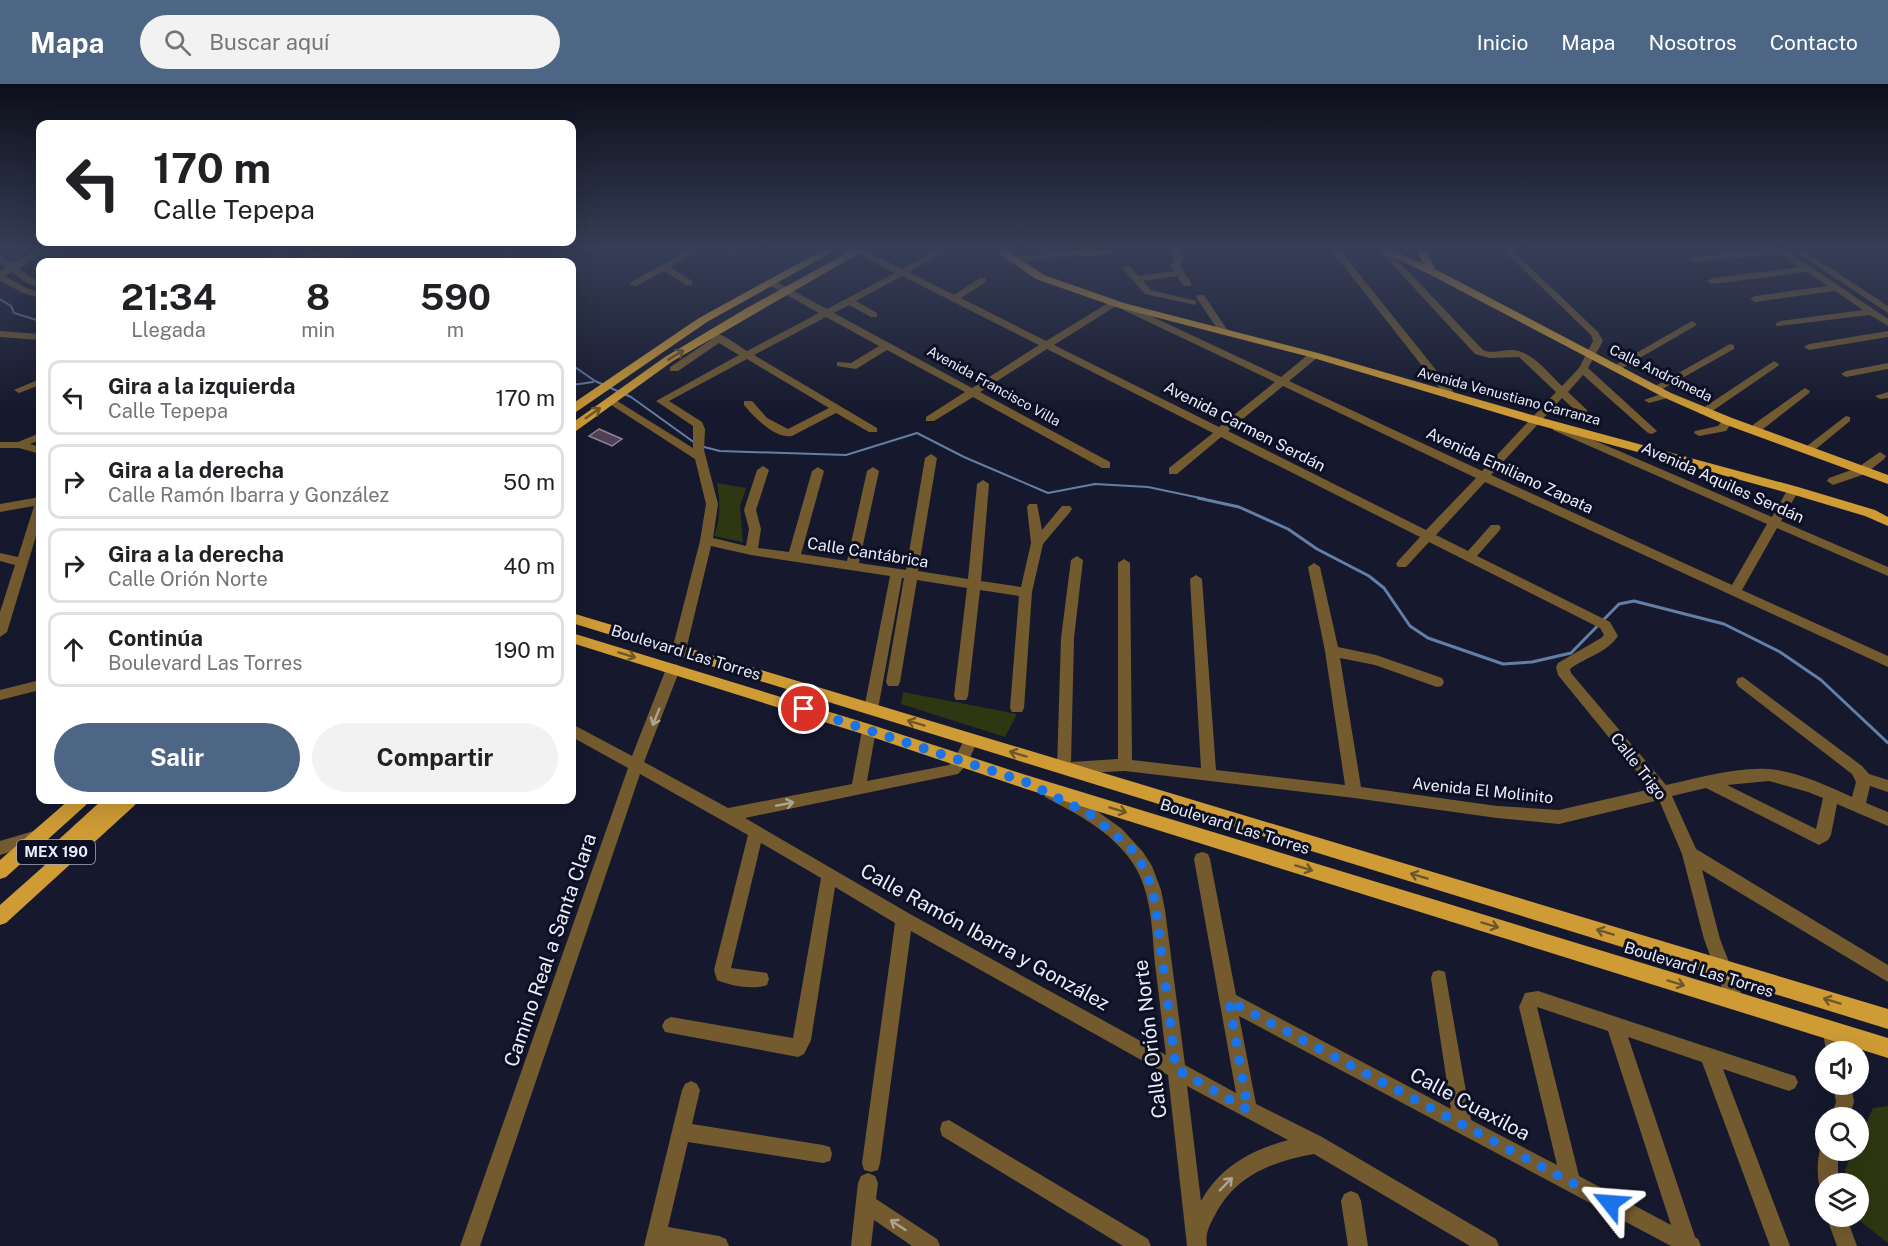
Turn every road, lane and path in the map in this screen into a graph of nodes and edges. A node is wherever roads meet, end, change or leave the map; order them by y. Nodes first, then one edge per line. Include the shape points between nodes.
1 (732, 304) edge
2 (765, 304) edge
3 (813, 304) edge
4 (839, 304) edge
5 (855, 304) edge
6 (967, 304) edge
7 (1116, 304) junction
8 (1201, 304) edge
9 (1378, 304) edge
10 (1434, 304) edge
11 (1494, 304) edge
12 (1563, 304) edge
13 (1861, 304) edge
14 (825, 311) junction
15 (1872, 312) junction
16 (874, 315) dead end
17 (1888, 323) edge
18 (1692, 324) dead end
19 (1780, 324) dead end
20 (1223, 331) junction
21 (0, 334) edge
22 (1888, 334) edge
23 (715, 336) junction
24 (36, 338) edge
25 (887, 345) junction
26 (1048, 345) junction
27 (1809, 347) dead end
28 (1730, 348) dead end
29 (747, 353) junction
30 (1314, 355) junction
31 (1592, 356) junction
32 (841, 364) dead end
33 (1774, 364) dead end
34 (1888, 366) edge
35 (1615, 368) junction
36 (674, 369) dead end
37 (1583, 369) junction
38 (1846, 374) dead end
39 (1282, 382) junction
40 (36, 384) edge
41 (19, 390) dead end
42 (1805, 391) dead end
43 (973, 392) junction
44 (1562, 392) junction
45 (1652, 394) junction
46 (1452, 397) junction
47 (612, 399) junction
48 (748, 403) dead end
49 (577, 405) edge
50 (837, 408) junction
51 (1583, 412) dead end
52 (1704, 412) junction
53 (930, 418) dead end
54 (1846, 419) dead end
55 (1540, 421) junction
56 (1728, 421) junction
57 (576, 425) edge
58 (873, 430) dead end
59 (1754, 430) junction
60 (1652, 431) dead end
61 (1220, 432) junction
62 (1699, 433) dead end
63 (36, 438) edge
64 (0, 445) edge
65 (20, 446) junction
66 (36, 450) edge
67 (1807, 451) junction
68 (699, 453) junction
69 (1880, 456) dead end
70 (932, 458) dead end
71 (1106, 465) dead end
72 (763, 470) dead end
73 (818, 471) dead end
74 (873, 471) dead end
75 (1173, 471) dead end
76 (1861, 471) junction
77 (1482, 476) junction
78 (1833, 481) dead end
79 (1886, 481) edge
80 (983, 484) dead end
81 (1793, 490) junction
82 (36, 502) edge
83 (1888, 505) edge
84 (1033, 507) dead end
85 (0, 508) edge
86 (1066, 509) dead end
87 (1870, 513) junction
88 (36, 519) edge
89 (1773, 522) junction
90 (1888, 522) edge
91 (1495, 528) dead end
92 (1429, 535) junction
93 (706, 541) junction
94 (1037, 543) junction
95 (751, 551) junction
96 (1470, 556) junction
97 (0, 557) edge
98 (794, 557) junction
99 (1077, 560) dead end
100 (22, 563) junction
101 (1125, 563) dead end
102 (1402, 564) dead end
103 (852, 566) junction
104 (1314, 567) dead end
105 (1888, 572) edge
106 (903, 574) junction
107 (1196, 579) dead end
108 (974, 584) junction
109 (1735, 591) junction
110 (1026, 592) junction
111 (4, 608) edge
112 (576, 612) edge
113 (576, 619) edge
114 (1603, 626) joint
115 (0, 632) edge
116 (615, 632) junction
117 (576, 639) edge
118 (679, 650) junction
119 (1332, 651) junction
120 (1888, 662) edge
121 (673, 669) junction
122 (893, 682) dead end
123 (1437, 682) dead end
124 (1743, 682) dead end
125 (36, 686) edge
126 (0, 695) edge
127 (961, 696) dead end
128 (1017, 708) dead end
129 (871, 709) junction
130 (869, 730) junction
131 (576, 732) edge
132 (971, 740) junction
133 (962, 760) junction
134 (636, 765) junction
135 (1125, 765) junction
136 (1064, 768) junction
137 (1860, 775) junction
138 (1209, 776) junction
139 (1026, 782) junction
140 (1707, 782) junction
141 (1888, 786) edge
142 (858, 789) junction
143 (1354, 792) junction
144 (1663, 792) junction
145 (1831, 794) junction
146 (75, 804) edge
147 (109, 804) edge
148 (125, 804) edge
149 (1852, 804) junction
150 (727, 815) junction
151 (1888, 819) edge
152 (756, 832) junction
153 (39, 836) junction
154 (0, 848) edge
155 (1690, 854) junction
156 (1202, 859) dead end
157 (0, 871) edge
158 (829, 876) junction
159 (0, 904) edge
160 (0, 917) edge
161 (904, 919) junction
162 (1722, 968) junction
163 (1888, 974) edge
164 (1439, 978) dead end
165 (761, 980) dead end
166 (1229, 1001) junction
167 (1735, 1001) junction
168 (1888, 1018) edge
169 (1615, 1024) junction
170 (671, 1026) dead end
171 (1832, 1031) junction
172 (1833, 1041) edge
173 (1888, 1048) edge
174 (1708, 1054) junction
175 (1176, 1069) junction
176 (1789, 1082) dead end
177 (692, 1090) dead end
178 (1248, 1110) junction
179 (1463, 1125) junction
180 (949, 1129) dead end
181 (682, 1131) junction
182 (1315, 1144) junction
183 (823, 1154) dead end
184 (871, 1163) dead end
185 (868, 1183) dead end
186 (1571, 1183) junction
187 (1351, 1201) dead end
188 (866, 1204) junction
189 (1840, 1227) edge
190 (1197, 1240) edge
191 (656, 1241) edge
192 (1689, 1245) edge
193 (470, 1246) edge
194 (720, 1246) edge
195 (861, 1246) edge
196 (930, 1246) edge
197 (1141, 1246) edge
198 (1358, 1246) edge
199 (1489, 1246) edge
200 (1780, 1246) edge
201 (1846, 1246) edge

1 - 49 main road via 622,372
2 - 23 main road
3 - 14 street, Avenida Francisco Villa
4 - 14 street
5 - 16 street
6 - 26 street, Avenida Carmen Serdán
7 - 20 main road, Avenida Venustiano Carranza
7 - 26 street
7 - 39 street, Avenida Emiliano Zapata
8 - 20 street
9 - 46 street
10 - 44 street via 1479,352 1488,356 1523,355
11 - 31 main road, Calle Andrómeda
12 - 31 street via 1598,338
13 - 15 street
14 - 25 street, Avenida Francisco Villa
14 - 29 street
15 - 17 street
15 - 19 street
18 - 35 street
20 - 30 main road, Avenida Venustiano Carranza
21 - 24 street
22 - 27 street
23 - 29 street
23 - 36 street
47 -> 23 main road
25 - 32 street via 852,367
25 - 43 street, Avenida Francisco Villa
26 - 43 street
26 - 61 street, Avenida Carmen Serdán
28 - 45 street
29 - 50 street
29 - 68 street via 661,401 698,424
30 - 39 street
30 - 46 main road, Avenida Venustiano Carranza
31 - 35 main road, Calle Andrómeda
31 - 37 street
33 - 52 street
34 - 38 street
35 - 45 main road, Calle Andrómeda
37 - 44 street
37 - 60 street
39 - 61 street
39 - 77 street, Avenida Emiliano Zapata
40 - 41 street
42 - 59 street
43 - 53 street
43 - 71 street, Avenida Francisco Villa
44 - 51 street
44 - 55 street
45 - 52 main road, Calle Andrómeda via 1667,395
46 - 55 main road, Avenida Venustiano Carranza
57 -> 47 main road
47 - 68 street
48 - 50 street via 763,420 788,434
50 - 58 street
52 - 56 main road, Calle Andrómeda
54 - 67 street
55 - 77 street
55 - 81 main road, Avenida Venustiano Carranza
55 - 89 street, Avenida Aquiles Serdán
56 - 59 main road, Calle Andrómeda
56 - 62 street via 1722,429
59 - 67 main road, Calle Andrómeda
61 - 75 street
61 - 92 street, Avenida Carmen Serdán
63 - 65 street
64 - 65 street
65 - 66 street
67 - 76 main road, Calle Andrómeda
68 - 93 street via 712,504
69 - 76 street
70 - 106 street
72 - 95 street via 750,510 755,529
73 - 98 street
74 - 103 street
76 - 78 street
76 - 79 main road, Calle Andrómeda
77 - 92 street
77 - 109 street, Avenida Emiliano Zapata
80 - 108 street
81 - 87 main road, Avenida Venustiano Carranza
81 - 89 street
82 - 85 street
83 - 87 main road
84 - 94 street
86 - 94 street
87 - 90 main road, Avenida Venustiano Carranza
88 - 100 street
89 - 105 street, Avenida Aquiles Serdán
89 - 109 street
91 - 96 street
92 - 96 street, Avenida Carmen Serdán
92 - 102 street
93 - 95 street, Calle Cantábrica
93 - 118 street
94 - 110 street
95 - 98 street, Calle Cantábrica
96 - 114 street, Avenida Carmen Serdán
97 - 100 street
98 - 103 street, Calle Cantábrica
99 - 136 street via 1065,644
100 - 111 street
101 - 135 street
103 - 106 street, Calle Cantábrica
104 - 119 street
106 - 108 street, Calle Cantábrica
106 - 122 street
106 - 129 street
107 - 138 street
108 - 110 street, Calle Cantábrica
108 - 127 street
109 - 120 street, Avenida Emiliano Zapata
110 - 128 street
111 - 115 street
112 - 116 main road
113 - 116 main road, Boulevard Las Torres
114 - 144 street, Calle Trigo via 1603,647 1570,661 1563,667 1565,675
116 - 118 main road, Boulevard Las Torres
117 -> 121 main road, Boulevard Las Torres
118 - 129 main road, Boulevard Las Torres
119 - 123 street via 1376,660
119 - 143 street
121 - 130 main road, Boulevard Las Torres
121 -> 134 street, Camino Real a Santa Clara
124 - 137 street
125 - 126 street
132 -> 129 main road, Boulevard Las Torres
130 - 133 main road, Boulevard Las Torres
130 - 142 street
131 - 134 street, Calle Ramón Ibarra y González
132 - 133 street
136 -> 132 main road, Boulevard Las Torres
133 - 139 main road, Boulevard Las Torres
133 - 142 street via 953,770
134 - 150 street, Calle Ramón Ibarra y González
134 - 193 street, Camino Real a Santa Clara
135 - 136 street, Avenida El Molinito
135 - 138 street, Avenida El Molinito
162 -> 136 main road, Boulevard Las Torres
137 - 141 street
137 - 149 street
138 - 143 street, Avenida El Molinito
139 -> 167 main road, Boulevard Las Torres
139 - 175 street, Calle Orión Norte via 1111,829 1130,847 1147,872 1155,902
140 - 144 street, Avenida El Molinito
140 - 145 street, Avenida El Molinito via 1769,776 1796,780
140 - 145 street via 1819,838 1823,835
150 -> 142 street
143 - 144 street, Avenida El Molinito via 1559,817
144 - 155 street, Calle Trigo
145 - 149 street, Avenida El Molinito
146 - 153 main road, MEX 190
147 - 159 main road, MEX 190
148 - 160 main road
149 - 151 street, Avenida El Molinito
150 - 152 street, Calle Ramón Ibarra y González
152 - 158 street, Calle Ramón Ibarra y González
152 - 165 street via 722,970 727,976
153 - 154 street
153 - 157 main road, MEX 190
155 - 162 street, Calle Trigo
155 - 163 street
156 - 166 street
158 - 161 street, Calle Ramón Ibarra y González
158 - 170 street via 798,1048
161 - 175 street, Calle Ramón Ibarra y González
161 - 184 street
162 - 167 street, Calle Trigo
168 -> 162 main road, Boulevard Las Torres
164 - 179 street
166 - 178 street
166 - 179 street, Calle Cuaxiloa
167 - 171 main road, Boulevard Las Torres
169 - 174 street
169 - 186 street via 1538,999 1531,999 1528,1007
169 - 192 street
171 - 172 street
171 - 173 main road, Boulevard Las Torres
174 - 176 street
174 - 200 street
175 - 178 street, Calle Ramón Ibarra y González
175 - 190 street, Calle Orión Norte
177 - 181 street
178 - 182 street, Calle Ramón Ibarra y González
179 - 186 street, Calle Cuaxiloa
180 - 197 street
181 - 183 street
181 - 191 street
190 -> 182 street via 1217,1192 1243,1166 1275,1151
182 - 199 street, Calle Ramón Ibarra y González
185 - 188 street
186 - 192 street, Calle Cuaxiloa
187 - 198 street
188 - 195 street
196 -> 188 street
189 - 201 street
191 - 194 street

